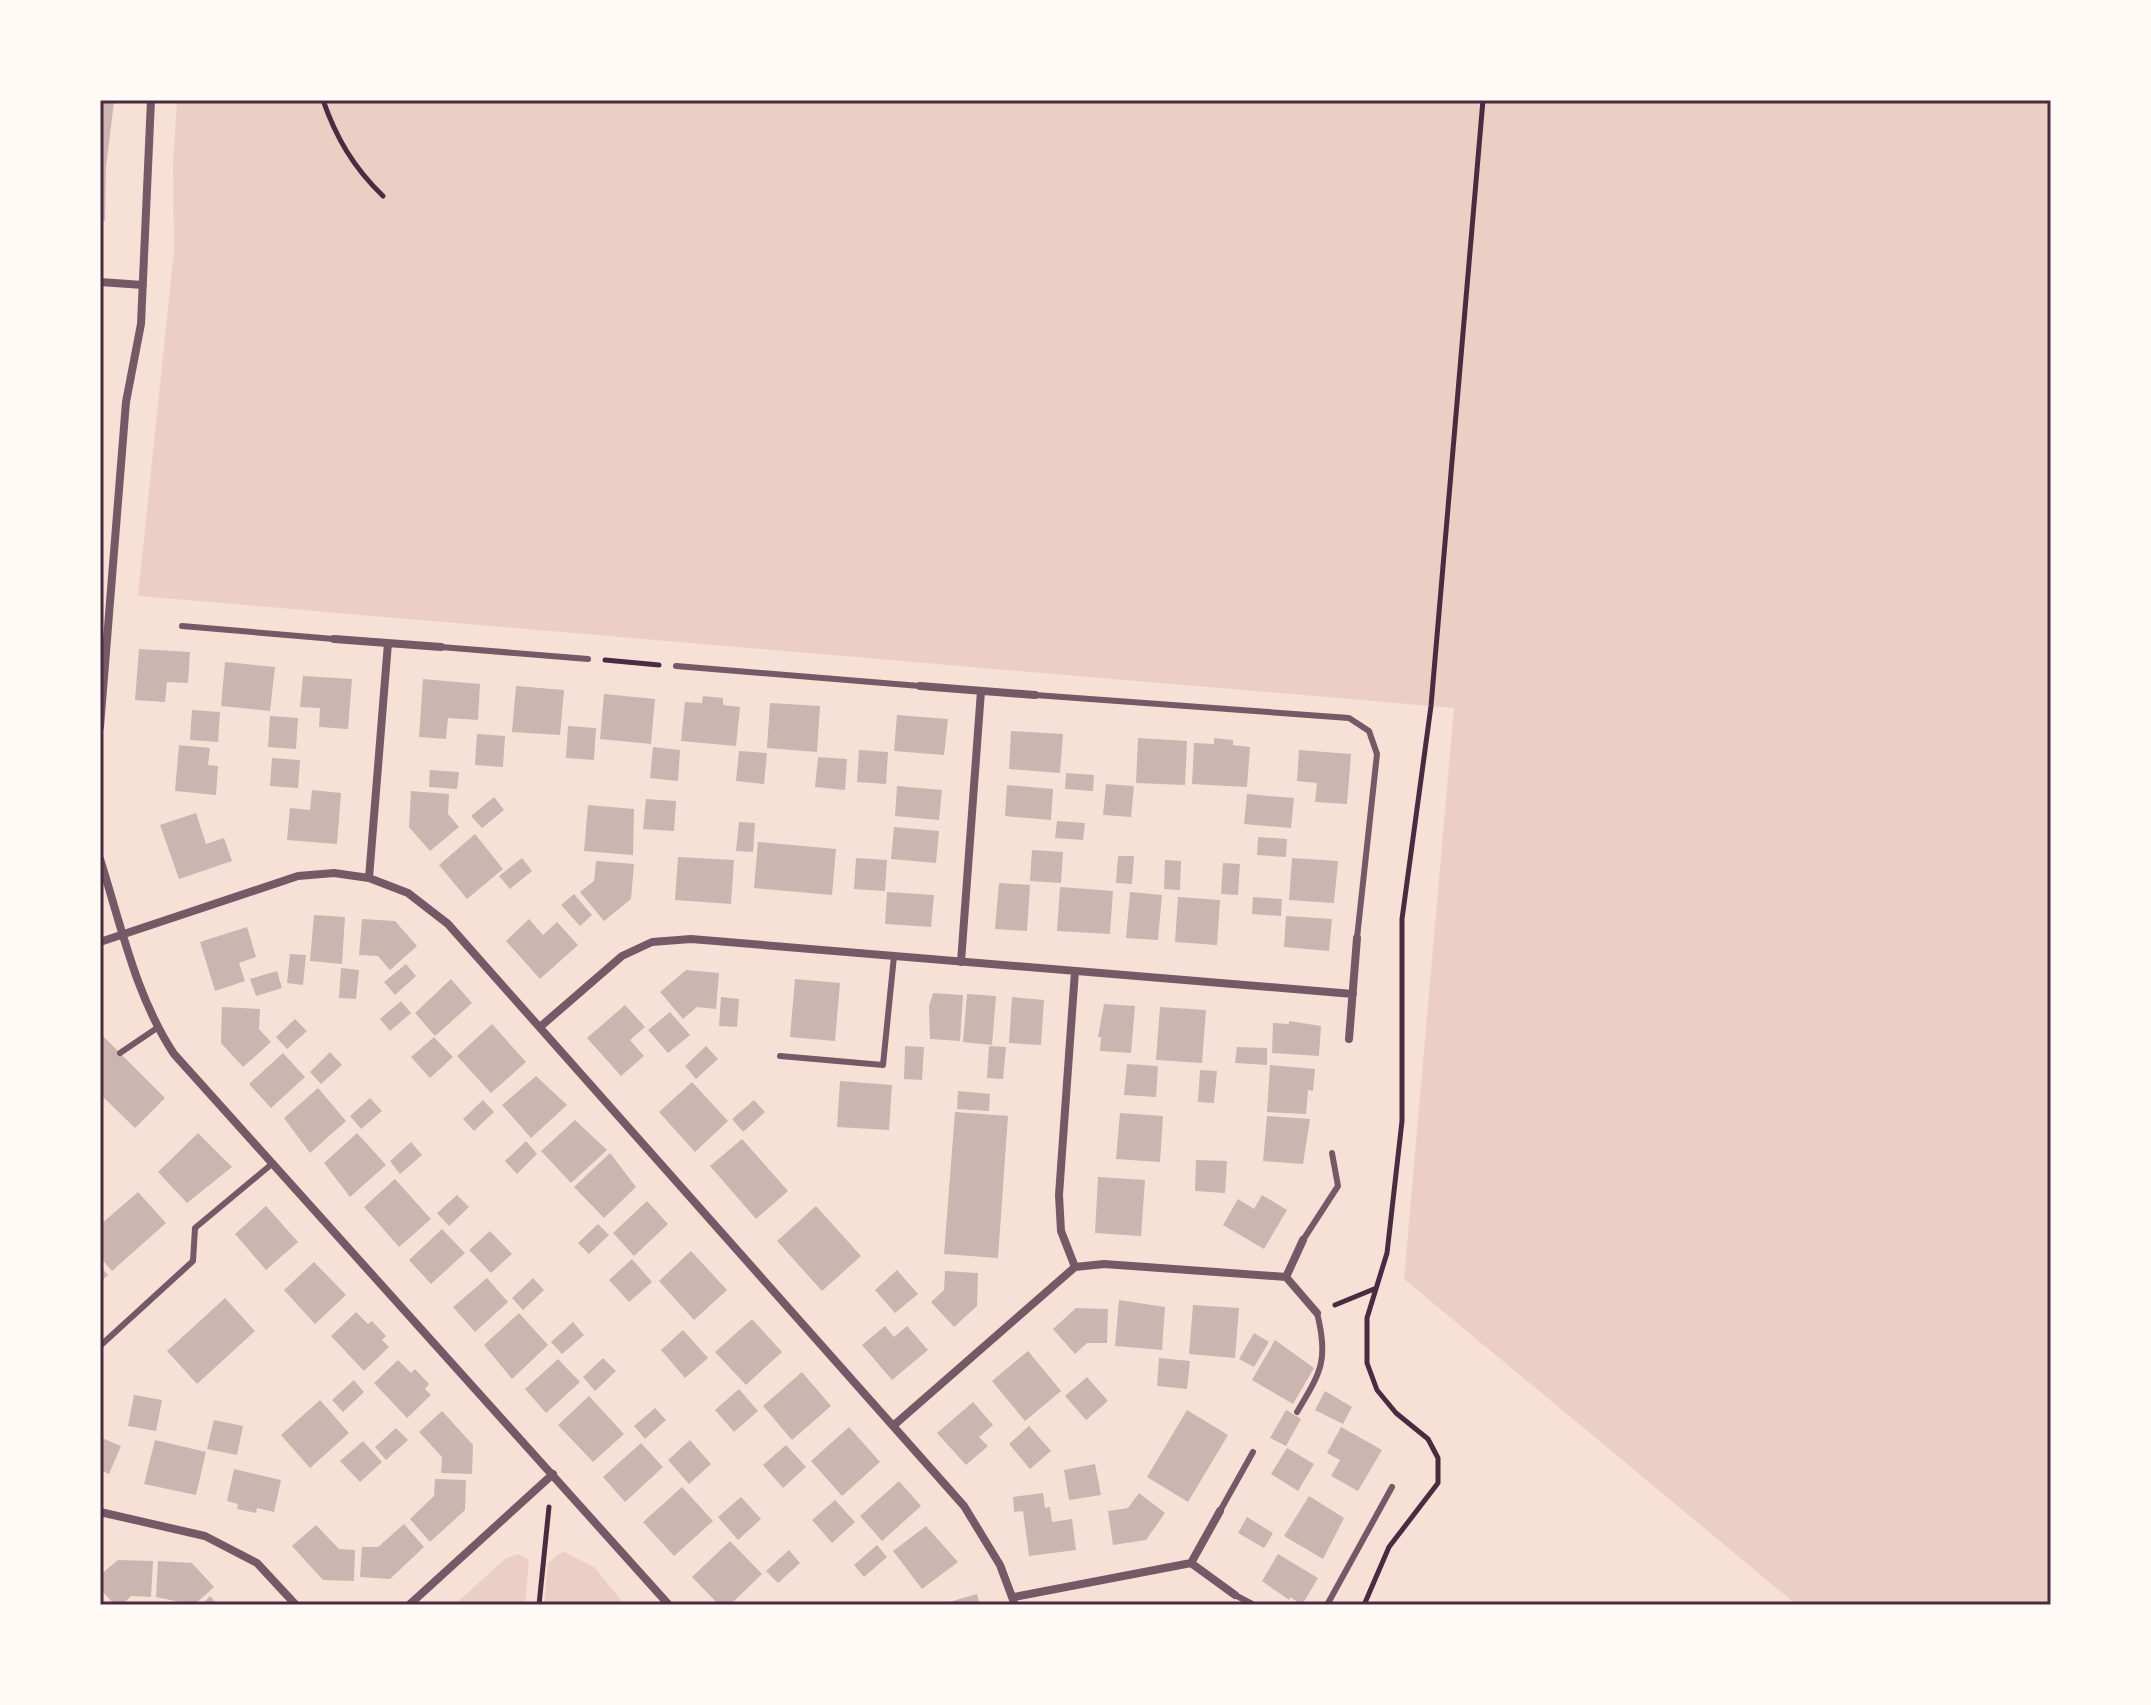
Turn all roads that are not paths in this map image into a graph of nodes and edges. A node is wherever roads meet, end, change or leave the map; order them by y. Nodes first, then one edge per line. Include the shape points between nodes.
1 (151, 100) edge
2 (100, 282) edge
3 (143, 285) junction
4 (182, 626) dead end
5 (334, 639) joint
6 (388, 643) junction
7 (441, 647) joint
8 (588, 659) road end
9 (676, 666) road end
10 (920, 686) joint
11 (981, 691) junction
12 (1035, 695) joint
13 (100, 727) edge
14 (100, 859) edge
15 (369, 878) junction
16 (124, 935) junction
17 (1357, 938) joint
18 (100, 942) edge
19 (894, 956) junction
20 (961, 962) junction
21 (1075, 971) junction
22 (1353, 994) junction
23 (540, 1027) junction
24 (157, 1028) junction
25 (1349, 1039) dead end
26 (120, 1053) dead end
27 (780, 1056) dead end
28 (1332, 1153) dead end
29 (273, 1163) junction
30 (1303, 1240) joint
31 (1075, 1267) junction
32 (1286, 1277) junction
33 (1317, 1313) joint
34 (100, 1346) edge
35 (1297, 1412) dead end
36 (893, 1426) junction
37 (1253, 1452) dead end
38 (553, 1474) junction
39 (1392, 1487) dead end
40 (1220, 1511) joint
41 (100, 1512) edge
42 (1191, 1563) junction
43 (1235, 1595) joint
44 (1014, 1601) edge
45 (296, 1605) edge
46 (409, 1605) edge
47 (669, 1605) edge
48 (1254, 1605) edge
49 (1327, 1605) edge

1 - 3 street
2 - 3 street
3 - 13 street via 126,402
4 - 5 lane
5 - 6 street
6 - 7 street
6 - 15 street
7 - 8 lane
9 - 10 lane
10 - 11 street
11 - 12 street
11 - 20 street
12 - 17 lane via 1349,718 1369,731 1377,754
14 - 16 street
15 - 16 street via 334,873 298,876
15 - 23 street via 408,893 448,924
16 - 18 street
16 - 24 street
17 - 22 street
19 - 20 street
19 - 23 street via 691,939 652,942 622,956
19 - 27 lane via 883,1065
20 - 21 street
21 - 22 street
21 - 31 street via 1059,1195 1061,1231
22 - 25 street
23 - 36 street
24 - 26 lane
24 - 29 street via 174,1054
28 - 30 lane via 1338,1186
29 - 34 lane via 195,1228 193,1261
29 - 38 street
30 - 32 street
31 - 32 street via 1104,1264
31 - 36 street
32 - 33 street
33 - 35 lane via 1325,1343 1322,1369
36 - 44 street via 964,1506 1000,1565
37 - 40 lane
38 - 46 street
38 - 47 street
39 - 49 lane
40 - 42 street
41 - 45 street via 205,1536 257,1563
42 - 43 street
42 - 44 street
43 - 48 lane

